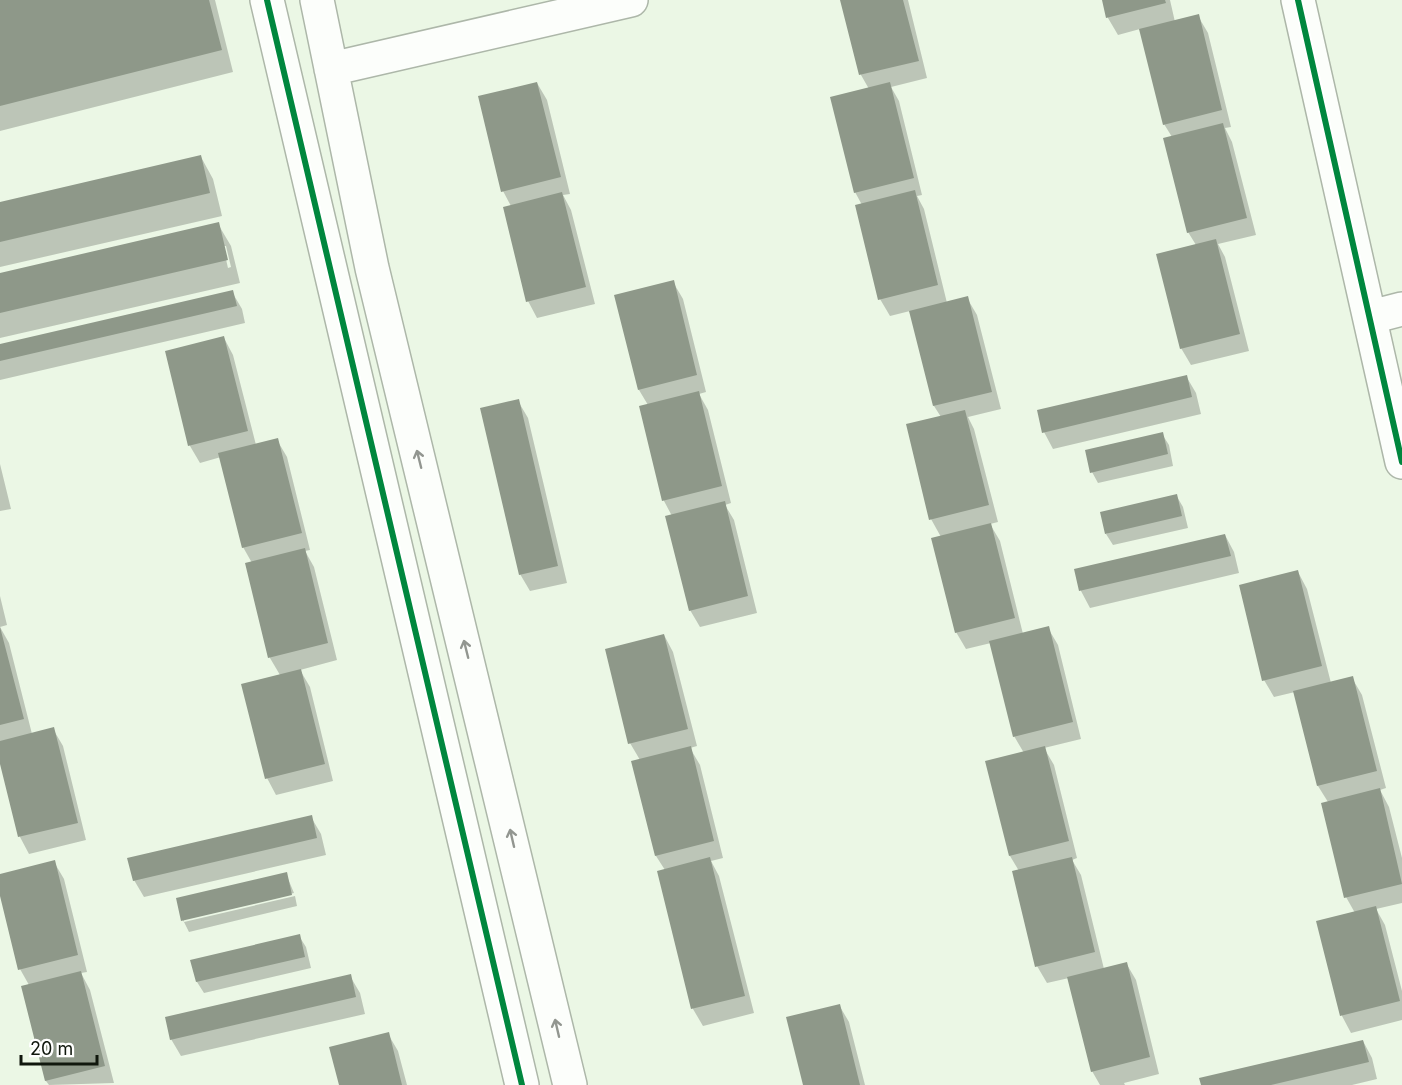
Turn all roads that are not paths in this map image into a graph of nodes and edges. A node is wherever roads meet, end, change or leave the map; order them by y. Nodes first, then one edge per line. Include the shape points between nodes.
1 (267, 0) edge
2 (316, 0) edge
3 (631, 0) edge
4 (1298, 0) edge
5 (331, 69) junction
6 (1402, 309) edge
7 (1371, 317) junction
8 (1402, 462) edge
9 (522, 1085) edge
10 (570, 1085) edge

1 - 9 street
2 - 5 street
3 - 5 street
4 - 7 street
10 -> 5 street via 372,268
6 - 7 street
7 - 8 street

